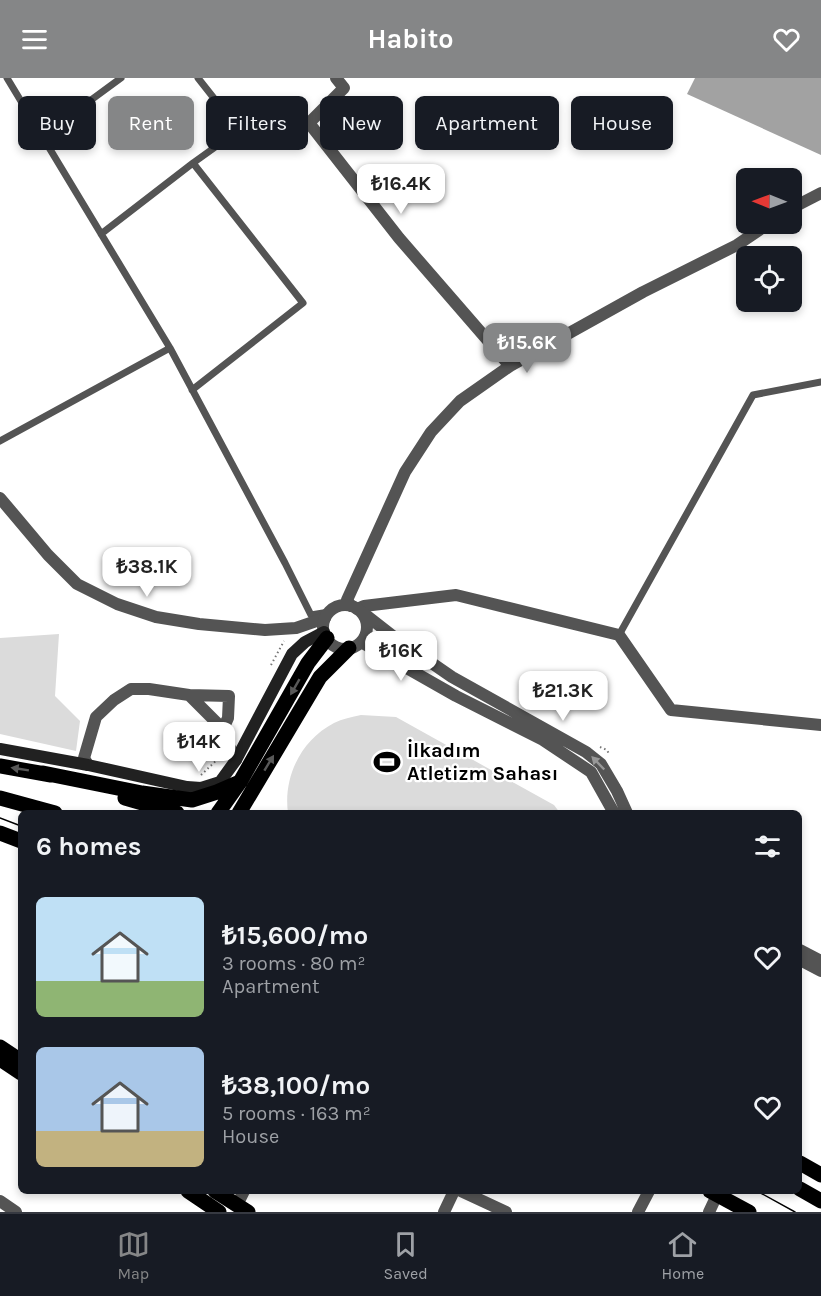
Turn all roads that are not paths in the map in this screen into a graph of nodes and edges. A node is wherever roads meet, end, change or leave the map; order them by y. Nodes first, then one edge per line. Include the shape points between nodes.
1 (7, 78) edge
2 (121, 78) edge
3 (198, 78) edge
4 (336, 78) edge
5 (18, 96) edge
6 (96, 96) edge
7 (50, 150) edge
8 (193, 163) junction
9 (821, 193) edge
10 (802, 203) edge
11 (101, 234) junction
12 (753, 234) edge
13 (170, 348) junction
14 (510, 366) junction
15 (821, 382) edge
16 (192, 390) junction
17 (0, 441) edge
18 (0, 498) edge
19 (357, 609) junction
20 (327, 615) junction
21 (326, 635) junction
22 (619, 635) junction
23 (355, 645) junction
24 (189, 695) junction
25 (821, 725) edge
26 (223, 729) junction
27 (0, 749) edge
28 (236, 760) junction
29 (87, 765) junction
30 (0, 766) edge
31 (43, 773) junction
32 (240, 782) junction
33 (0, 798) edge
34 (44, 810) edge
35 (166, 810) edge
36 (221, 810) edge
37 (241, 810) edge
38 (612, 810) edge
39 (626, 810) edge
40 (0, 833) edge
41 (18, 840) edge
42 (802, 951) edge
43 (802, 961) edge
44 (821, 961) edge
45 (821, 971) edge
46 (0, 1047) edge
47 (0, 1059) edge
48 (18, 1059) edge
49 (18, 1071) edge
50 (802, 1164) edge
51 (821, 1175) edge
52 (802, 1190) edge
53 (192, 1194) edge
54 (222, 1194) edge
55 (453, 1194) edge
56 (467, 1194) edge
57 (647, 1194) edge
58 (713, 1194) edge
59 (715, 1194) edge
60 (0, 1201) edge
61 (821, 1201) edge
62 (243, 1203) edge
63 (16, 1212) edge
64 (219, 1212) edge
65 (444, 1212) edge
66 (506, 1212) edge
67 (638, 1212) edge
68 (709, 1212) edge
69 (749, 1212) edge

1 - 5 lane
2 - 6 lane
3 - 8 lane via 239,130
4 - 14 street via 344,88 309,123 399,238
7 - 11 lane
8 - 11 lane
8 - 16 lane via 303,303
9 - 10 street
11 - 13 lane
12 - 14 street
13 - 16 lane
13 - 17 lane
14 - 19 street via 460,401 431,432 405,472 347,600
15 - 22 lane via 753,395
16 - 20 lane via 311,615
18 - 20 street via 77,584 117,604 156,617 265,630 296,628
19 - 20 street via 343,605
19 - 22 street via 456,595
19 - 23 street via 367,631
39 -> 19 street via 601,764 586,752 452,677
20 - 21 street
21 - 23 street via 336,647
21 - 28 main road via 305,642 292,654
21 -> 32 main road
22 - 25 street via 671,710
37 -> 23 main road via 320,677
23 - 38 street via 543,740 591,772
24 - 26 street
24 - 26 street via 230,696
24 - 29 street via 132,690 114,700 96,717 84,758
26 - 28 street
27 - 29 main road
28 - 29 main road via 220,782 201,788
31 -> 30 main road
31 - 32 main road via 192,800
31 - 35 main road
32 - 36 main road
33 - 34 main road
40 - 41 main road
42 - 44 street
43 - 45 street
46 - 48 main road
47 - 49 main road
50 - 51 main road
52 - 61 main road
53 - 64 main road
54 - 62 main road
55 - 65 street
56 - 66 street
57 - 67 street
58 - 68 street
59 - 69 main road
60 - 63 street

